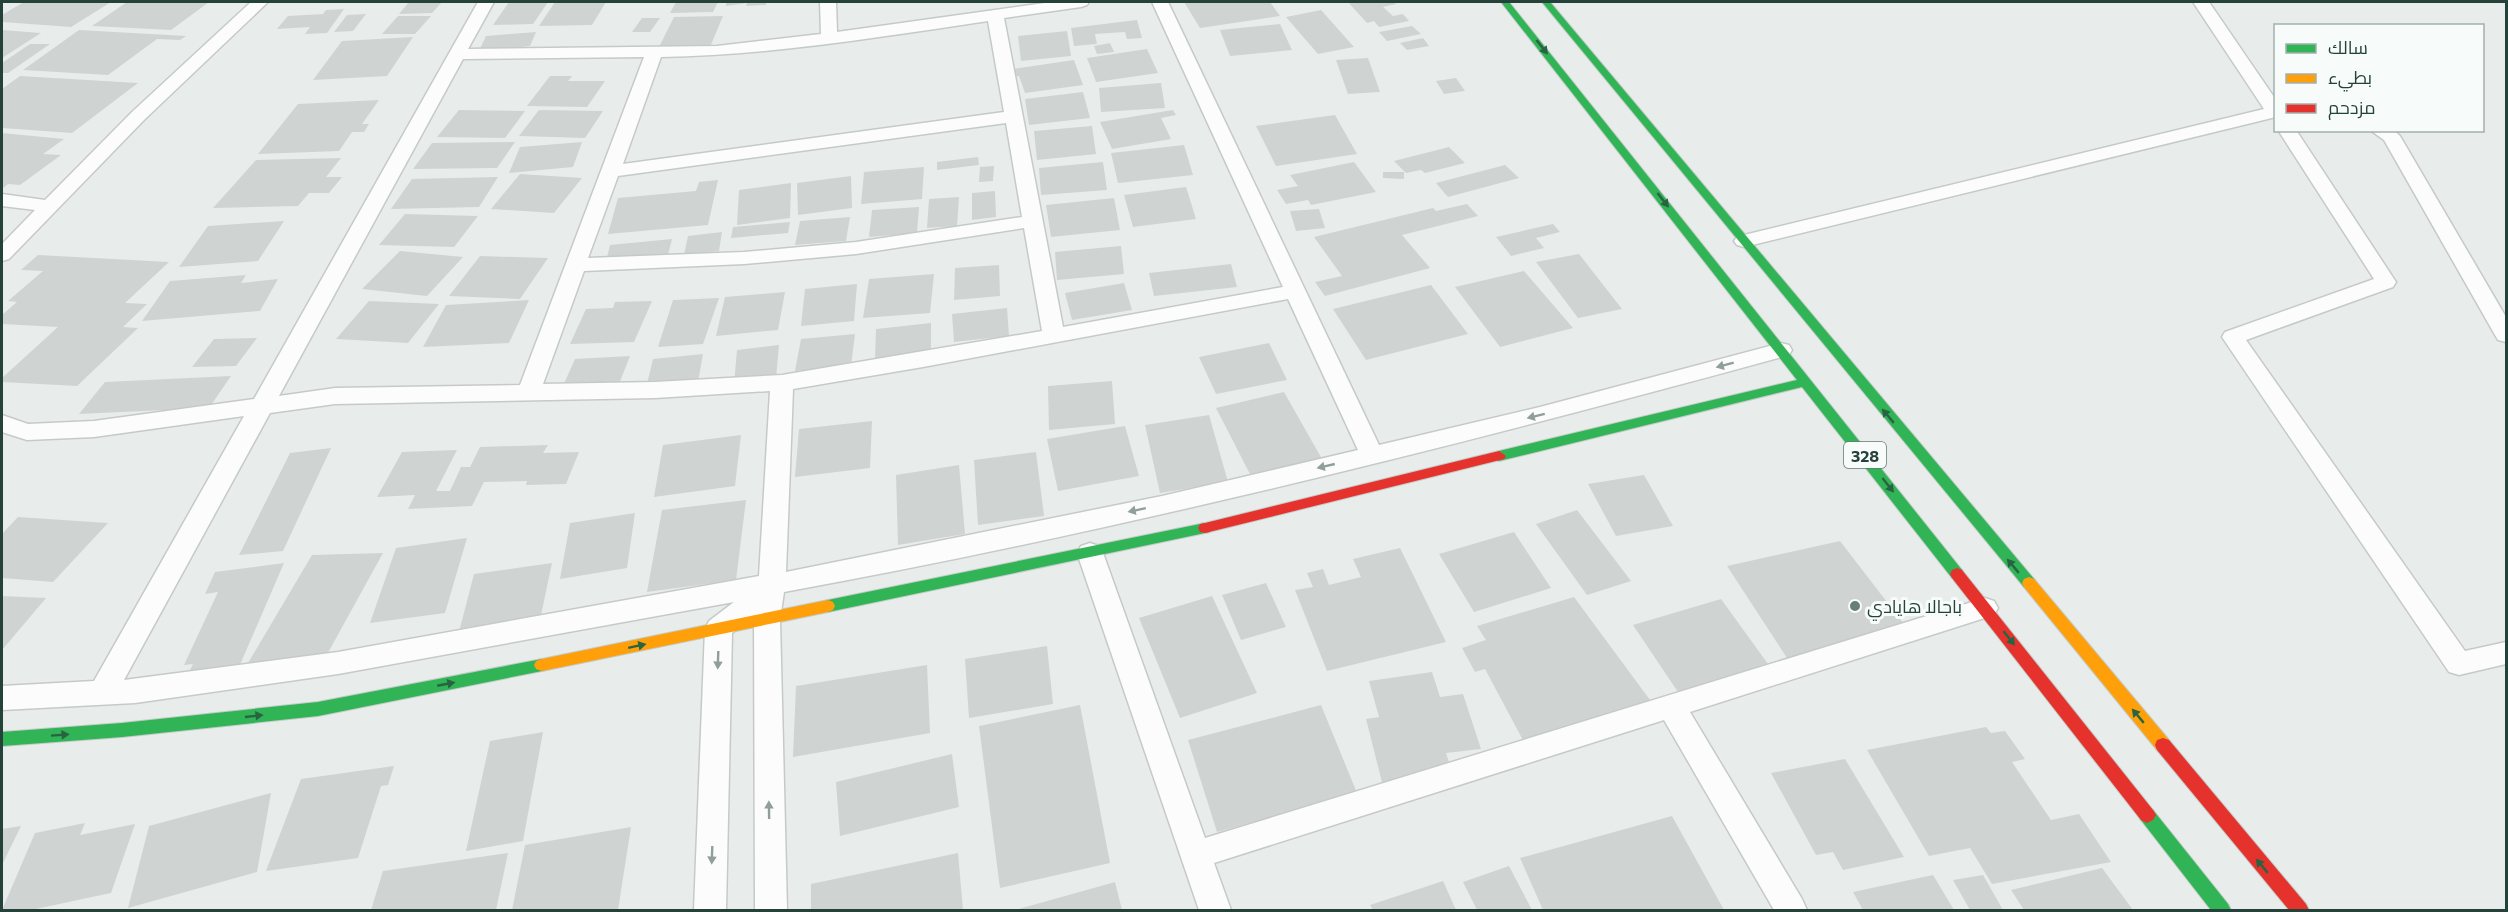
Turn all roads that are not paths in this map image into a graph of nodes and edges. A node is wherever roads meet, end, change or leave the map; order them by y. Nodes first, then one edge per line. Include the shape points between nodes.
1 (260, 2) edge
2 (486, 2) edge
3 (828, 2) edge
4 (1081, 2) edge
5 (1160, 2) edge
6 (1505, 2) edge
7 (1546, 2) edge
8 (2201, 2) edge
9 (995, 15) junction
10 (829, 38) junction
11 (655, 51) junction
12 (456, 54) junction
13 (2273, 106) edge
14 (1014, 116) junction
15 (2288, 132) edge
16 (2383, 132) edge
17 (610, 171) junction
18 (2, 200) edge
19 (49, 206) junction
20 (1032, 221) junction
21 (1744, 242) junction
22 (2, 255) edge
23 (575, 266) junction
24 (1295, 291) junction
25 (1054, 335) junction
26 (2506, 335) edge
27 (1781, 350) junction
28 (782, 382) junction
29 (1806, 382) junction
30 (528, 393) junction
31 (261, 406) junction
32 (2, 423) edge
33 (1372, 455) junction
34 (1089, 553) junction
35 (772, 584) junction
36 (1985, 608) junction
37 (767, 619) junction
38 (719, 629) junction
39 (2506, 653) edge
40 (103, 692) junction
41 (2, 698) edge
42 (1671, 706) junction
43 (2, 739) edge
44 (1196, 855) junction
45 (710, 910) edge
46 (771, 910) edge
47 (1215, 910) edge
48 (1791, 910) edge
49 (2223, 910) edge
50 (2300, 910) edge

1 - 19 street
2 - 12 street
3 - 10 street
4 - 9 street
5 - 24 street
6 -> 27 main road, 328
7 - 21 main road
8 - 13 street
9 - 10 street
9 - 14 street
10 - 11 street via 717,51
11 - 12 street
11 - 17 street
12 - 31 street
13 - 21 street
14 - 17 street
14 - 20 street
15 - 39 street via 2386,282 2234,337 2458,664
16 - 26 street via 2391,136
17 - 23 street
18 - 19 street
19 - 22 street
20 - 23 street via 856,248
20 - 25 street
50 -> 21 main road
23 - 30 street
24 - 25 street
24 - 33 street
25 - 28 street
27 - 29 main road, 328
27 -> 33 street via 1540,415
28 - 30 street
28 - 35 street
29 - 34 main road
29 -> 36 main road, 328
30 - 31 street via 335,396
31 - 32 street via 94,429 27,432
31 - 40 street
33 -> 35 street via 1162,505
34 - 37 main road
34 - 44 street
35 - 37 street
35 - 38 street
35 - 40 street via 338,663
36 - 42 street
36 -> 49 main road, 328
37 - 38 main road
46 -> 37 street
43 -> 38 main road via 318,709
38 -> 45 street
40 - 41 street
42 - 44 street
42 - 48 street
44 - 47 street

